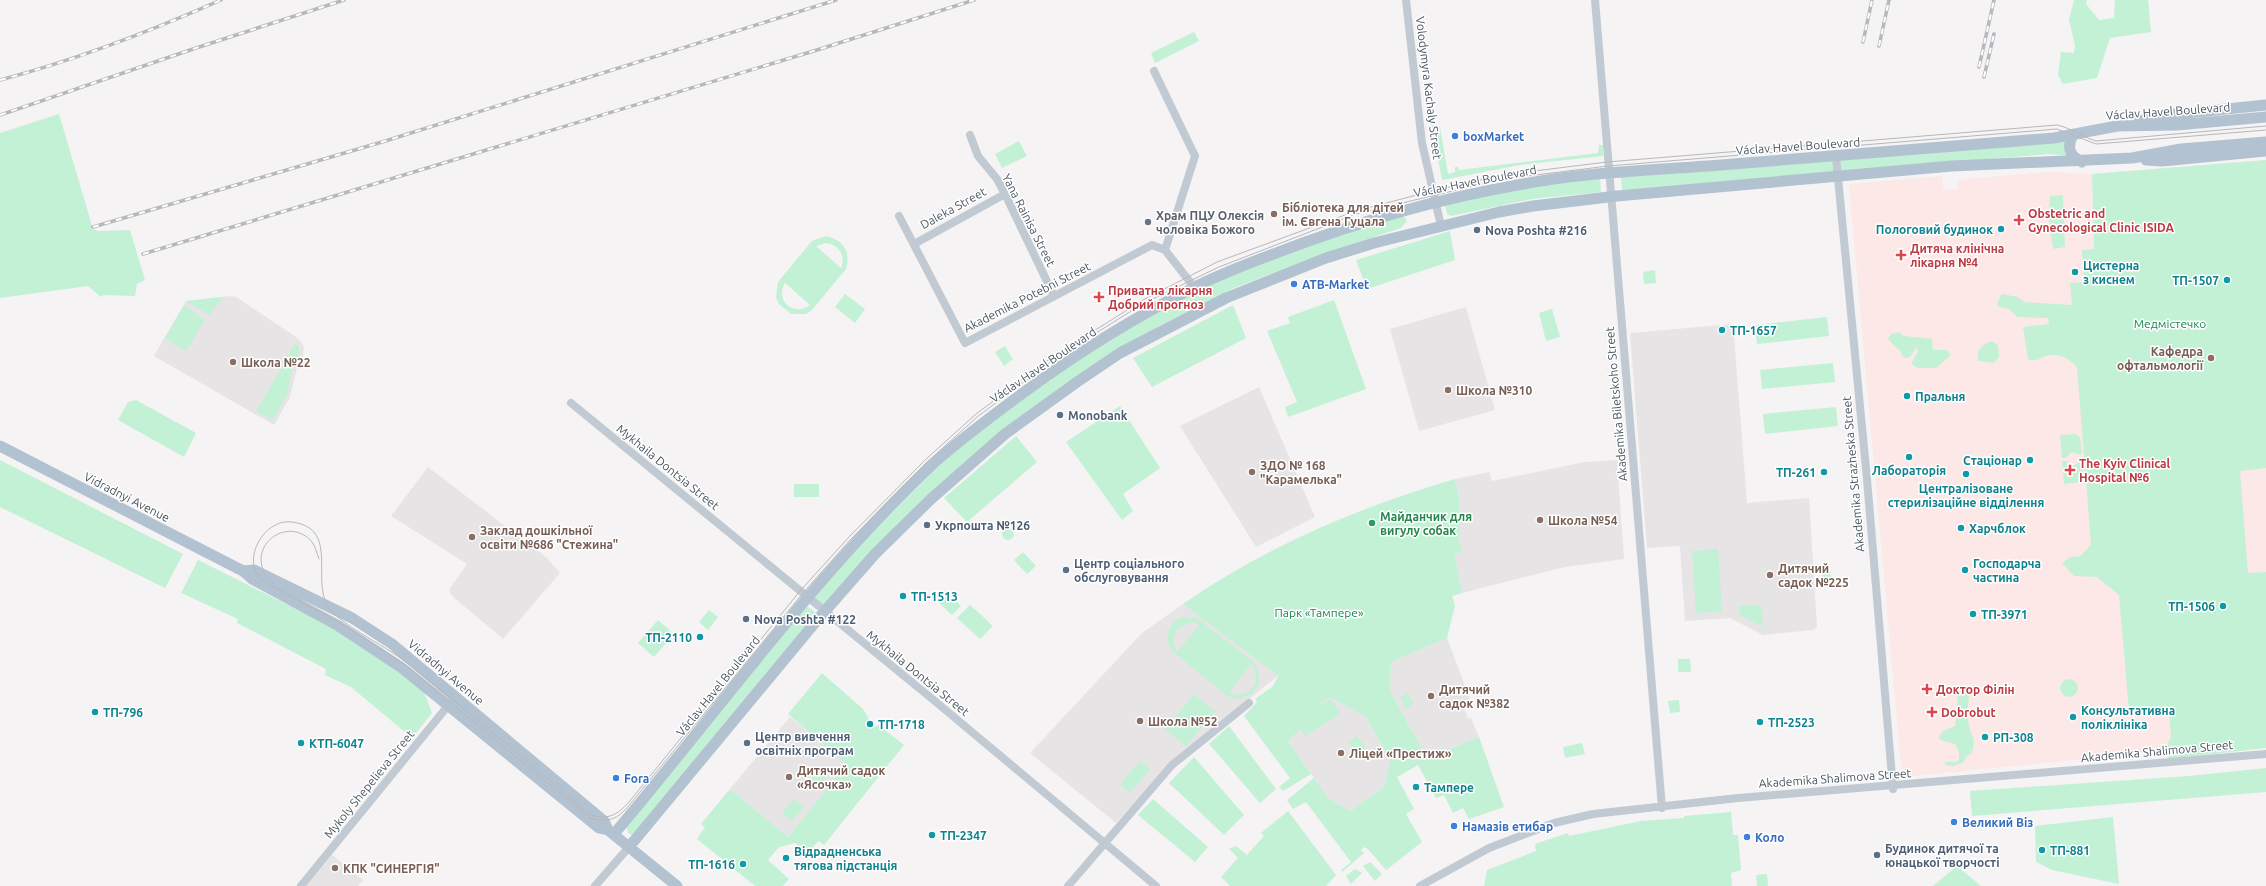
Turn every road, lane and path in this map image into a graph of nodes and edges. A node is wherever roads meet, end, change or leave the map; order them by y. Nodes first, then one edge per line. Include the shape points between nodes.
1 (1406, 0) edge
2 (1595, 0) edge
3 (1154, 71) dead end
4 (2266, 105) edge
5 (2266, 117) edge
6 (2117, 126) junction
7 (2074, 134) junction
8 (970, 135) dead end
9 (2266, 142) edge
10 (2266, 151) edge
11 (1836, 157) junction
12 (2132, 158) junction
13 (2082, 162) junction
14 (1608, 174) junction
15 (1838, 176) junction
16 (1005, 194) junction
17 (1610, 196) junction
18 (1434, 201) junction
19 (899, 216) dead end
20 (1441, 226) junction
21 (914, 244) junction
22 (1165, 250) junction
23 (1194, 287) junction
24 (1054, 296) junction
25 (571, 403) dead end
26 (0, 446) edge
27 (243, 571) junction
28 (808, 597) junction
29 (824, 612) junction
30 (456, 697) junction
31 (1249, 703) dead end
32 (448, 706) junction
33 (2266, 754) edge
34 (2266, 758) edge
35 (1893, 788) junction
36 (1661, 807) junction
37 (611, 832) junction
38 (1103, 843) junction
39 (629, 846) junction
40 (301, 886) edge
41 (595, 886) edge
42 (677, 886) edge
43 (1068, 886) edge
44 (1156, 886) edge
45 (1420, 886) edge
46 (1427, 886) edge

1 - 18 street, Volodymyra Kachaly Street via 1419,125
2 - 14 street, Akademika Biletskoho Street
3 - 22 street via 1195,156
4 - 6 main road via 2157,116
5 - 6 main road, Václav Havel Boulevard
6 - 7 main road, Václav Havel Boulevard
7 - 11 main road, Václav Havel Boulevard via 2054,138
7 - 13 main road via 2069,149 2072,156
8 - 16 street, Yana Rainisa Street via 978,156 997,179
9 - 12 main road via 2181,149
10 - 12 main road via 2162,161
11 - 14 main road, Václav Havel Boulevard
11 - 15 street, Akademika Strazheska Street
12 - 13 main road
13 - 15 main road via 1952,166
14 - 17 street, Akademika Biletskoho Street
14 - 18 main road, Václav Havel Boulevard via 1528,182
15 - 17 main road
15 - 35 street, Akademika Strazheska Street
16 - 21 street, Daleka Street
16 - 24 street, Yana Rainisa Street
17 - 20 main road via 1512,209
17 - 36 street, Akademika Biletskoho Street
18 - 20 street, Volodymyra Kachaly Street
18 - 23 main road, Václav Havel Boulevard via 1317,237
19 - 21 street, Akademika Potebni Street
20 - 29 main road via 1326,258 1233,295 1120,354 1005,434 931,499 875,554
21 - 24 street, Akademika Potebni Street via 965,343
22 - 23 street
22 - 24 street, Akademika Potebni Street via 1152,245
23 - 28 main road, Václav Havel Boulevard via 1063,364 990,417 936,462 857,540
25 - 28 street, Mykhaila Dontsia Street
26 - 27 main road, Vidradnyi Avenue
27 - 30 main road, Vidradnyi Avenue via 254,570 375,632
27 - 32 main road, Vidradnyi Avenue via 252,580 337,624 402,668
28 - 29 street, Mykhaila Dontsia Street
28 - 37 main road, Václav Havel Boulevard
29 - 38 street, Mykhaila Dontsia Street via 936,702
29 - 39 main road
30 - 32 street, Mykoly Shepelieva Street
30 - 37 main road, Vidradnyi Avenue via 604,821
31 - 38 street via 1172,765
32 - 37 main road, Vidradnyi Avenue via 599,828
32 - 40 street, Mykoly Shepelieva Street
33 - 35 street, Akademika Shalimova Street
34 - 35 street, Akademika Shalimova Street
35 - 36 street, Akademika Shalimova Street via 1738,798
36 - 45 street, Akademika Shalimova Street via 1593,814 1554,823 1489,848
36 - 46 street, Akademika Shalimova Street via 1592,817 1528,836 1465,863
37 - 39 main road, Vidradnyi Avenue
38 - 43 street
38 - 44 street, Mykhaila Dontsia Street
39 - 41 street
39 - 42 main road, Vidradnyi Avenue

